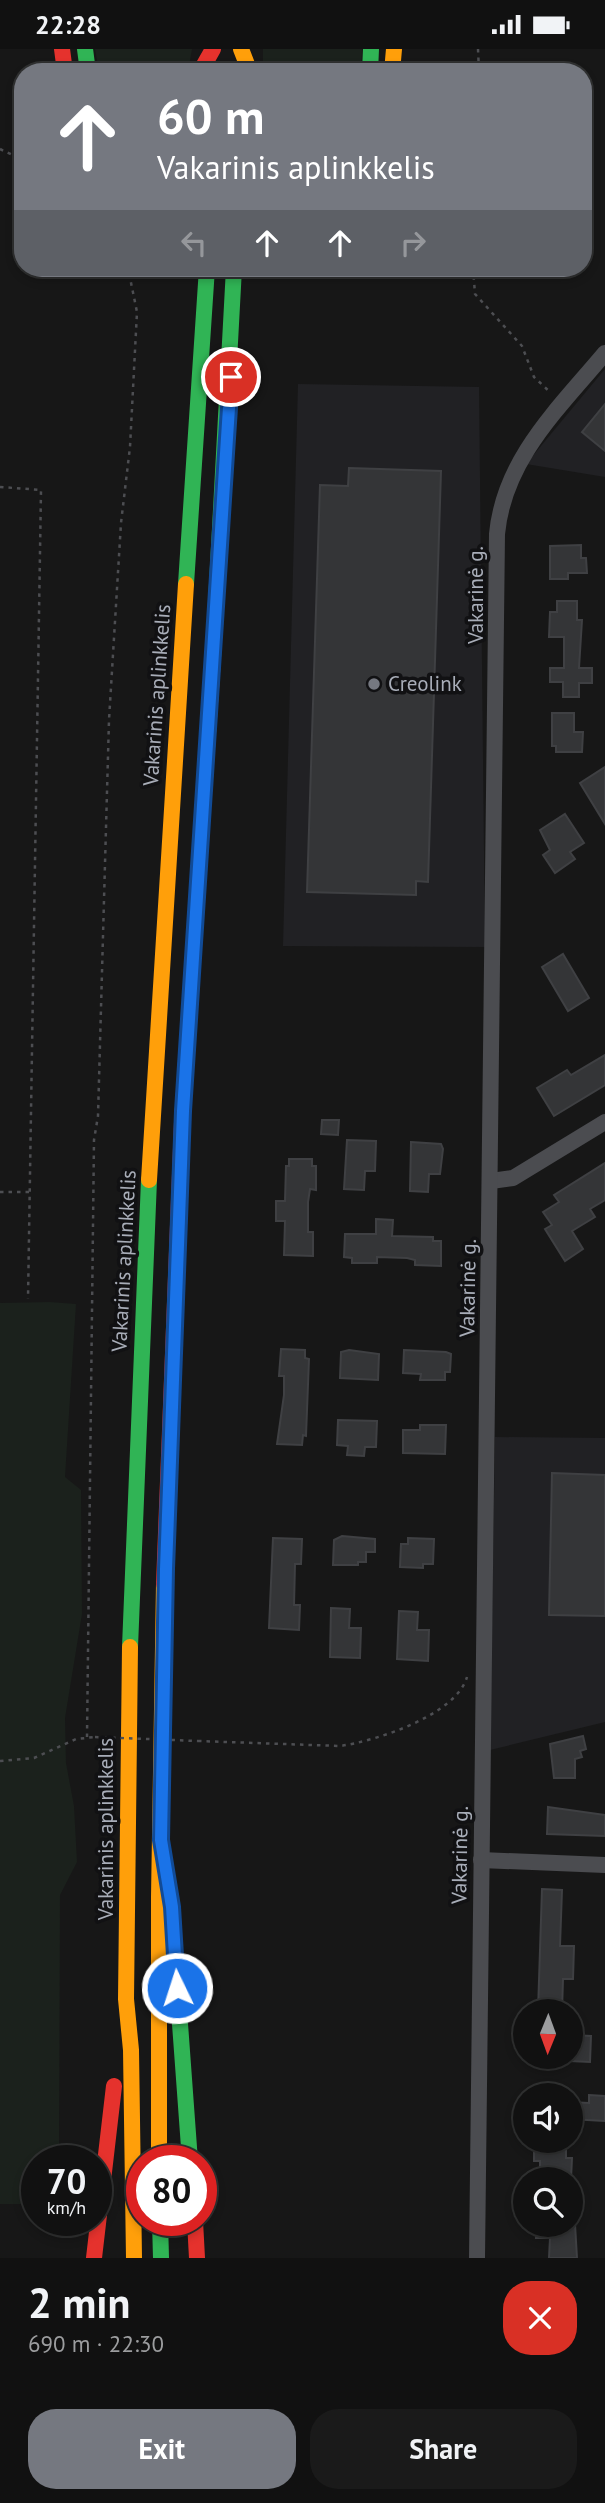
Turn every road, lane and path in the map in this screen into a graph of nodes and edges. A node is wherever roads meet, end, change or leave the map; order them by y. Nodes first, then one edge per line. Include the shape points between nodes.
1 (130, 277) edge
2 (204, 277) edge
3 (206, 277) edge
4 (233, 277) edge
5 (237, 277) edge
6 (474, 277) edge
7 (206, 285) junction
8 (233, 285) junction
9 (605, 353) edge
10 (565, 401) junction
11 (0, 487) edge
12 (605, 1122) edge
13 (491, 1181) junction
14 (0, 1192) edge
15 (29, 1192) junction
16 (28, 1299) dead end
17 (467, 1677) dead end
18 (87, 1737) junction
19 (0, 1761) edge
20 (161, 1840) junction
21 (481, 1860) junction
22 (605, 1865) edge
23 (126, 1999) junction
24 (159, 2145) edge
25 (189, 2145) edge
26 (160, 2236) edge
27 (196, 2236) edge
28 (93, 2258) edge
29 (134, 2258) edge
30 (161, 2258) edge
31 (197, 2258) edge
32 (477, 2258) edge

1 - 18 path via 137,312 109,720 94,1140
2 - 7 highway
3 - 7 highway, Vakarinis aplinkkelis
4 - 8 highway
5 - 8 highway
6 - 10 path via 475,294 522,346 534,377
7 - 23 highway, Vakarinis aplinkkelis via 146,1239 128,1711
8 - 20 highway via 230,400 183,1111
9 - 10 street, Vakarinė g.
10 - 13 street, Vakarinė g. via 521,457 499,515
11 - 15 path via 41,490
12 - 13 street via 513,1178
13 - 21 street, Vakarinė g.
14 - 15 path
15 - 16 path
17 - 18 path, bridge via 456,1697 435,1711 394,1733 355,1744
18 - 19 path via 34,1758
20 - 24 highway
20 - 25 highway via 172,1907
21 - 22 street
21 - 32 street, Vakarinė g.
23 - 28 highway
23 - 29 highway, Vakarinis aplinkkelis
26 - 30 highway
27 - 31 highway

